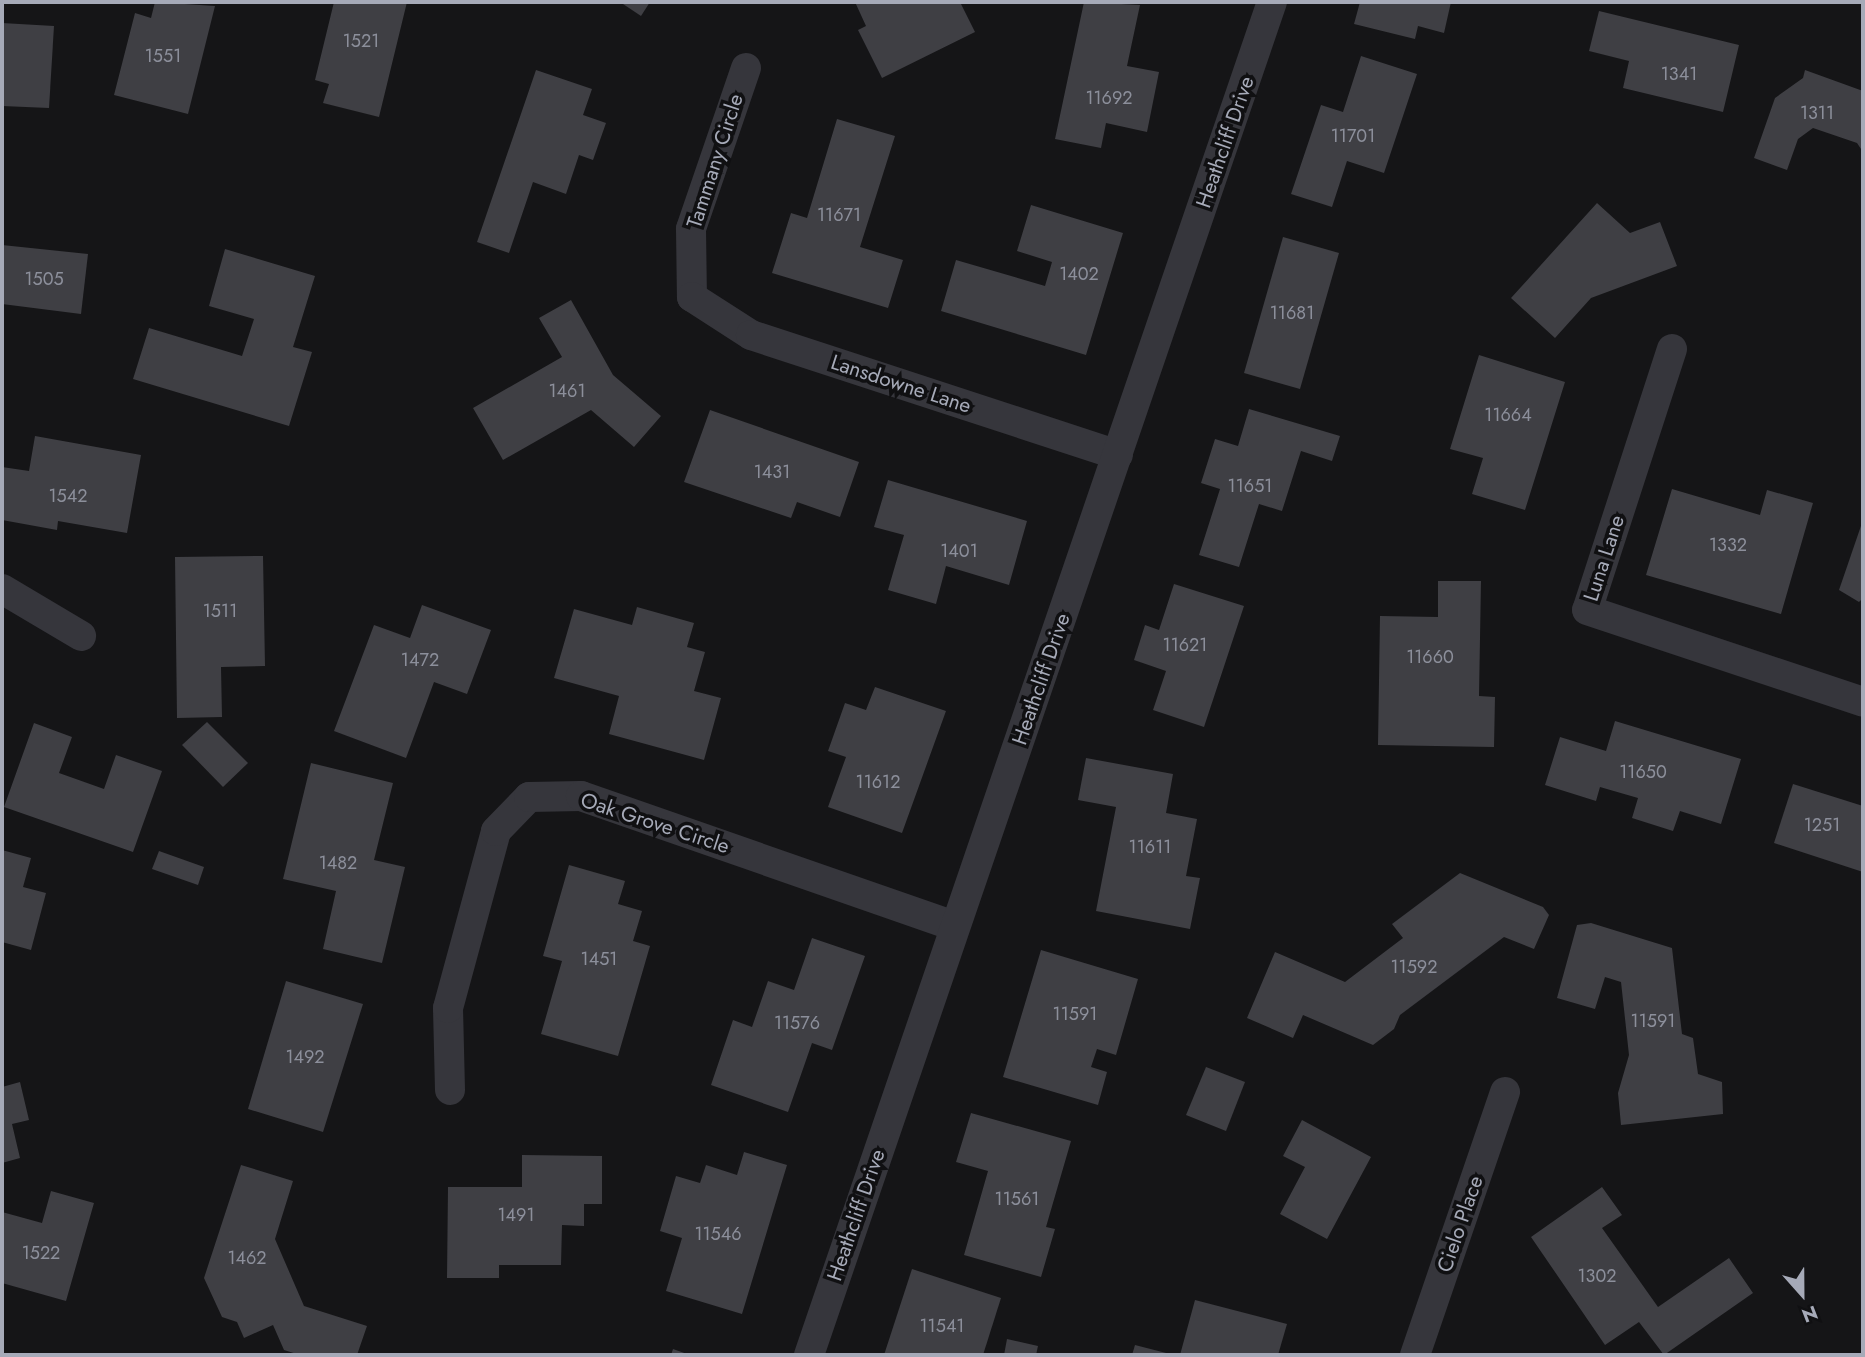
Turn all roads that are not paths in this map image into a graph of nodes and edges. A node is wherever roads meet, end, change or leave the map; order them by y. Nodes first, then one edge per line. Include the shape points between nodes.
1 (1272, 2) edge
2 (746, 68) dead end
3 (692, 297) joint
4 (1672, 349) dead end
5 (1118, 455) junction
6 (2, 589) edge
7 (81, 636) dead end
8 (1863, 702) edge
9 (955, 926) junction
10 (450, 1090) dead end
11 (1505, 1092) dead end
12 (1422, 1353) edge
13 (809, 1355) edge

1 - 5 street, Heathcliff Drive
2 - 3 street, Tammany Circle via 691,229
3 - 5 street, Lansdowne Lane via 751,335
4 - 8 street, Luna Lane via 1587,610
5 - 9 street, Heathcliff Drive
6 - 7 street
9 - 10 street, Oak Grove Circle via 582,796 529,797 496,831 448,1008
9 - 13 street, Heathcliff Drive
11 - 12 street, Cielo Place

